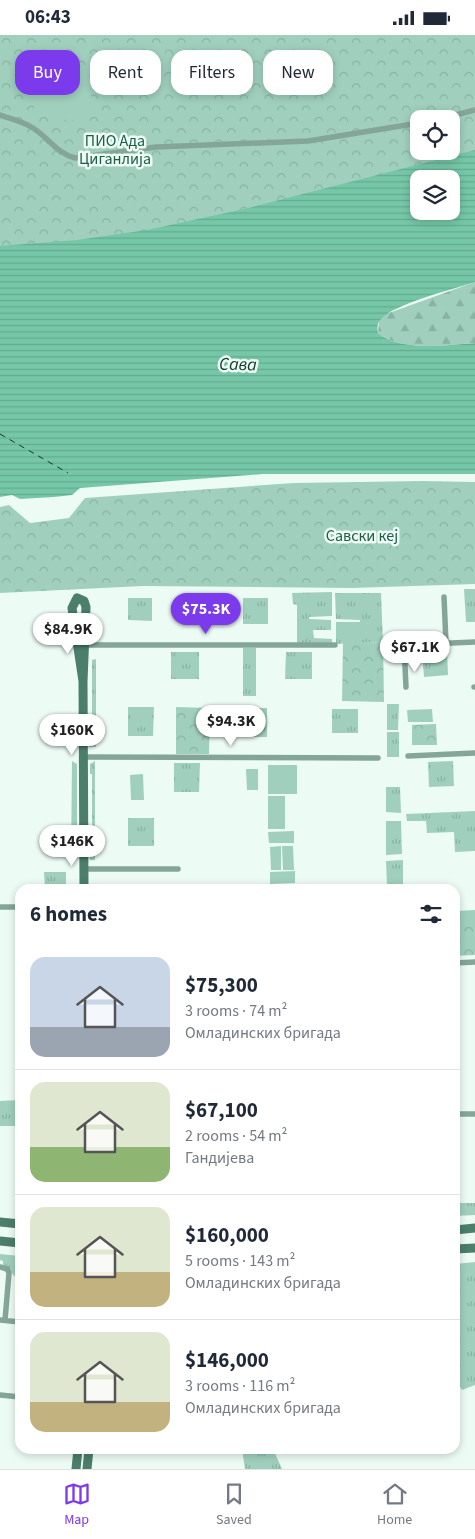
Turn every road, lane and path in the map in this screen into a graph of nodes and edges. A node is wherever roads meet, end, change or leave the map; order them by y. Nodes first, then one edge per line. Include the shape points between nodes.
1 (475, 110) edge
2 (460, 114) edge
3 (0, 115) edge
4 (410, 124) edge
5 (444, 597) dead end
6 (475, 641) edge
7 (446, 643) junction
8 (82, 645) joint
9 (335, 645) dead end
10 (406, 687) dead end
11 (475, 753) edge
12 (408, 756) dead end
13 (84, 757) junction
14 (378, 758) dead end
15 (84, 869) junction
16 (178, 869) dead end
17 (84, 884) edge
18 (0, 907) edge
19 (15, 907) edge
20 (475, 962) edge
21 (460, 963) edge
22 (460, 1114) edge
23 (475, 1114) edge
24 (0, 1222) edge
25 (15, 1224) edge
26 (475, 1228) edge
27 (460, 1229) edge
28 (0, 1241) edge
29 (15, 1242) edge
30 (475, 1248) edge
31 (460, 1249) edge
32 (0, 1267) edge
33 (3, 1320) edge
34 (0, 1395) edge
35 (15, 1396) edge
36 (78, 1454) edge
37 (90, 1454) edge
38 (76, 1469) edge
39 (87, 1469) edge

1 - 2 street
3 - 4 street via 34,129 56,149 75,157 156,147 308,141
5 - 7 street
6 - 7 street
7 - 10 street via 404,645
8 - 9 street
8 - 13 street
11 - 12 street
13 - 14 street
13 - 15 street
15 - 16 street
15 - 17 street
18 - 19 street
20 - 21 street
22 - 23 street
24 - 25 street
26 - 27 street
28 - 29 street
30 - 31 street
32 - 33 street via 9,1273
34 - 35 street
36 - 38 street
37 - 39 street

